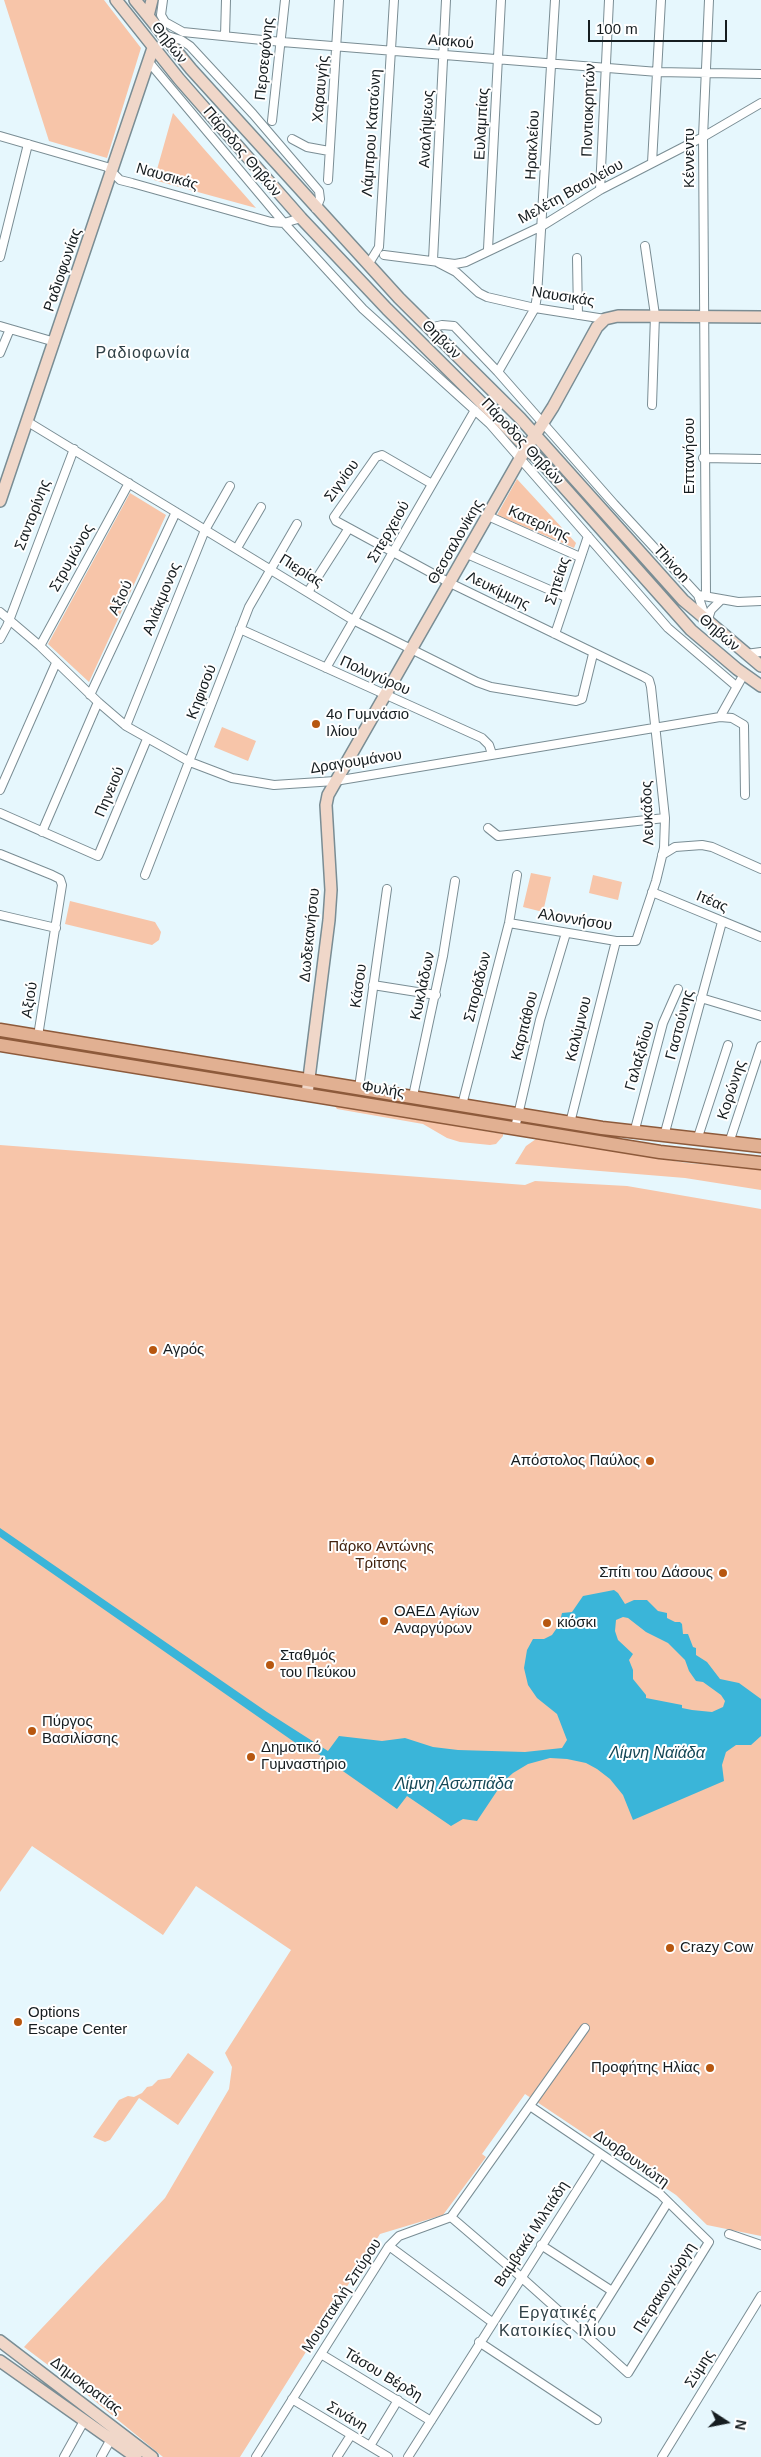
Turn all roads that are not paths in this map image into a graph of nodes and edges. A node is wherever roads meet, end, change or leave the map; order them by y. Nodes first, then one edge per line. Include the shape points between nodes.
1 (116, 0) edge
2 (136, 0) edge
3 (152, 0) edge
4 (163, 0) edge
5 (226, 0) edge
6 (285, 0) edge
7 (339, 0) edge
8 (394, 0) edge
9 (446, 0) edge
10 (501, 0) edge
11 (555, 0) edge
12 (609, 0) edge
13 (661, 0) edge
14 (709, 0) edge
15 (148, 16) junction
16 (164, 35) junction
17 (225, 36) junction
18 (282, 42) junction
19 (338, 47) junction
20 (153, 48) junction
21 (391, 51) junction
22 (444, 56) junction
23 (499, 60) junction
24 (148, 61) junction
25 (552, 64) junction
26 (604, 68) junction
27 (658, 72) junction
28 (704, 72) junction
29 (761, 74) edge
30 (761, 103) edge
31 (272, 120) dead end
32 (0, 136) edge
33 (703, 137) junction
34 (292, 138) dead end
35 (28, 144) junction
36 (329, 151) junction
37 (652, 163) junction
38 (111, 172) junction
39 (328, 180) dead end
40 (600, 190) junction
41 (316, 209) junction
42 (301, 218) junction
43 (284, 223) junction
44 (542, 226) junction
45 (646, 246) dead end
46 (488, 250) junction
47 (384, 255) dead end
48 (0, 257) edge
49 (577, 258) dead end
50 (433, 260) junction
51 (368, 265) junction
52 (534, 308) junction
53 (578, 315) junction
54 (655, 315) junction
55 (706, 316) junction
56 (761, 317) edge
57 (605, 319) junction
58 (0, 326) edge
59 (429, 328) junction
60 (10, 329) junction
61 (55, 342) junction
62 (0, 353) edge
63 (498, 372) junction
64 (652, 405) dead end
65 (475, 410) junction
66 (28, 422) junction
67 (542, 422) junction
68 (535, 435) junction
69 (74, 449) junction
70 (524, 453) junction
71 (703, 458) junction
72 (761, 459) edge
73 (129, 484) junction
74 (432, 484) junction
75 (230, 486) dead end
76 (0, 500) edge
77 (261, 507) dead end
78 (176, 512) junction
79 (488, 516) junction
80 (336, 521) joint
81 (297, 524) dead end
82 (349, 528) junction
83 (205, 530) junction
84 (588, 536) junction
85 (237, 548) junction
86 (394, 552) junction
87 (466, 554) junction
88 (580, 557) junction
89 (270, 568) junction
90 (450, 583) junction
91 (308, 592) junction
92 (702, 596) junction
93 (566, 598) junction
94 (721, 600) junction
95 (761, 601) edge
96 (0, 612) edge
97 (9, 620) junction
98 (353, 620) junction
99 (707, 622) junction
100 (240, 629) junction
101 (555, 634) junction
102 (0, 639) edge
103 (40, 646) junction
104 (412, 651) junction
105 (761, 652) edge
106 (593, 654) junction
107 (746, 654) junction
108 (56, 663) junction
109 (761, 666) edge
110 (326, 668) junction
111 (744, 674) junction
112 (649, 680) joint
113 (736, 686) junction
114 (761, 686) edge
115 (90, 695) junction
116 (386, 696) junction
117 (98, 702) junction
118 (720, 717) junction
119 (126, 726) junction
120 (656, 727) junction
121 (147, 739) junction
122 (492, 754) junction
123 (190, 762) junction
124 (335, 781) junction
125 (0, 790) edge
126 (745, 795) dead end
127 (0, 814) edge
128 (665, 818) junction
129 (488, 828) dead end
130 (42, 832) junction
131 (663, 851) junction
132 (0, 854) edge
133 (761, 869) edge
134 (145, 875) dead end
135 (517, 875) dead end
136 (455, 881) dead end
137 (387, 889) dead end
138 (652, 892) junction
139 (0, 915) edge
140 (722, 922) junction
141 (509, 923) junction
142 (56, 928) junction
143 (566, 932) junction
144 (761, 937) edge
145 (616, 941) junction
146 (636, 942) joint
147 (374, 985) junction
148 (678, 989) dead end
149 (436, 995) junction
150 (702, 998) junction
151 (761, 1016) edge
152 (0, 1030) edge
153 (38, 1036) junction
154 (0, 1045) edge
155 (728, 1045) dead end
156 (761, 1046) edge
157 (309, 1080) junction
158 (359, 1088) junction
159 (306, 1094) junction
160 (413, 1096) junction
161 (462, 1104) junction
162 (518, 1114) junction
163 (570, 1123) junction
164 (515, 1128) junction
165 (634, 1133) junction
166 (664, 1136) junction
167 (697, 1140) junction
168 (728, 1143) junction
169 (761, 1146) edge
170 (761, 1162) edge
171 (584, 2028) dead end
172 (530, 2106) junction
173 (600, 2154) junction
174 (668, 2202) junction
175 (451, 2216) junction
176 (730, 2234) dead end
177 (709, 2242) joint
178 (541, 2245) junction
179 (390, 2246) junction
180 (761, 2246) edge
181 (521, 2277) junction
182 (612, 2290) junction
183 (761, 2296) edge
184 (492, 2322) junction
185 (584, 2335) junction
186 (0, 2341) edge
187 (479, 2342) junction
188 (321, 2354) junction
189 (1, 2364) edge
190 (292, 2400) junction
191 (398, 2400) junction
192 (597, 2420) dead end
193 (84, 2421) junction
194 (431, 2421) junction
195 (351, 2435) junction
196 (111, 2439) junction
197 (370, 2446) junction
198 (64, 2457) edge
199 (101, 2457) edge
200 (136, 2457) edge
201 (152, 2457) edge
202 (256, 2457) edge
203 (337, 2457) edge
204 (388, 2457) edge
205 (408, 2457) edge
206 (662, 2457) edge

1 - 20 main road, Θηβών
2 - 15 main road, Θηβών
3 - 15 main road
4 - 17 street, Αιακού via 161,15 174,28 183,32
5 - 17 street
6 - 18 street, Περσεφόνης
7 - 19 street, Χαραυγής
8 - 21 street, Λάμπρου Κατσώνη
9 - 22 street, Αναλήψεως
10 - 23 street, Ευλαμπίας
11 - 25 street, Ηρακλείου
12 - 26 street, Ποντιοκρητών
13 - 27 street
14 - 28 street, Κέννεντυ
15 - 16 main road, Θηβών
16 - 41 main road, Θηβών
16 - 41 street, Πάροδος Θηβών via 190,46 253,114 319,191
17 - 18 street, Αιακού
18 - 19 street, Αιακού
18 - 31 street, Περσεφόνης
19 - 21 street, Αιακού
19 - 36 street, Χαραυγής
20 - 24 main road, Ραδιοφωνίας
20 - 42 main road, Θηβών
21 - 22 street, Αιακού
21 - 51 street, Λάμπρου Κατσώνη via 379,247
22 - 23 street, Αιακού
22 - 50 street, Αναλήψεως
23 - 25 street, Αιακού
23 - 46 street, Ευλαμπίας
24 - 38 main road, Ραδιοφωνίας
24 - 43 street, Πάροδος Θηβών
25 - 26 street, Αιακού
25 - 44 street, Ηρακλείου
26 - 27 street, Αιακού
26 - 40 street, Ποντιοκρητών
27 - 28 street, Αιακού
27 - 37 street
28 - 29 street, Αιακού
28 - 33 street, Κέννεντυ
30 - 33 street, Μελέτη Βασιλείου
32 - 35 street, Ναυσικάς
33 - 37 street, Μελέτη Βασιλείου
33 - 55 street, Κέννεντυ
34 - 36 street via 307,147
35 - 38 street, Ναυσικάς via 107,167
35 - 48 street
36 - 39 street, Χαραυγής
37 - 40 street, Μελέτη Βασιλείου
38 - 43 street, Ναυσικάς via 120,180
38 - 61 main road, Ραδιοφωνίας
40 - 44 street, Μελέτη Βασιλείου
41 - 51 main road, Θηβών
42 - 43 street, Ναυσικάς
42 - 70 main road, Θηβών
43 - 65 street, Πάροδος Θηβών via 363,309
44 - 46 street, Μελέτη Βασιλείου
44 - 52 street, Ηρακλείου
45 - 54 street
46 - 50 street, Μελέτη Βασιλείου via 460,263
47 - 50 street, Μελέτη Βασιλείου
49 - 53 street
50 - 52 street, Ναυσικάς via 456,272 487,297
51 - 59 main road, Θηβών
52 - 53 street, Ναυσικάς
52 - 63 street, Ηρακλείου
53 - 57 street, Ναυσικάς
54 - 55 main road, Ναυσικάς
54 - 57 main road, Ναυσικάς
54 - 64 street
55 - 56 main road, Ναυσικάς
55 - 71 street, Επτανήσου
57 - 67 main road, Θεσσαλονίκης via 597,327
58 - 60 street
59 - 63 street, Πάροδος Θηβών via 454,326
59 - 68 main road, Θηβών
60 - 61 street
60 - 62 street
61 - 66 main road, Ραδιοφωνίας
63 - 67 street, Πάροδος Θηβών
65 - 70 street, Πάροδος Θηβών
65 - 74 street, Σπερχειού
66 - 69 street, Πιερίας
66 - 76 main road, Ραδιοφωνίας
67 - 68 main road, Θεσσαλονίκης
67 - 92 street, Πάροδος Θηβών
68 - 70 main road, Θεσσαλονίκης
68 - 99 main road, Θηβών via 683,600
69 - 73 street, Πιερίας
69 - 97 street, Σαντορίνης
70 - 79 main road, Θεσσαλονίκης
70 - 84 street, Πάροδος Θηβών
70 - 111 main road, Θηβών via 691,630
71 - 72 street
71 - 92 street, Επτανήσου
73 - 78 street, Πιερίας
73 - 103 street, Στρυμώνος
74 - 80 street, Σιγνίου via 388,457 376,457 335,513
74 - 86 street, Σπερχειού
75 - 83 street, Αλιάκμονος
77 - 85 street
78 - 83 street, Πιερίας
78 - 115 street, Αξιού
79 - 87 main road, Θεσσαλονίκης
79 - 88 street, Κατερίνης
80 - 82 street, Λευκίμμης
81 - 89 street, Κηφισού
82 - 86 street, Λευκίμμης
82 - 91 street
83 - 85 street, Πιερίας
83 - 119 street, Αλιάκμονος
84 - 88 street, Σητείας
84 - 113 street, Πάροδος Θηβών via 668,628
85 - 89 street, Πιερίας
86 - 90 street, Λευκίμμης
86 - 98 street, Σπερχειού
87 - 90 main road, Θεσσαλονίκης
87 - 93 street
88 - 93 street, Σητείας
89 - 91 street, Πιερίας
89 - 100 street, Κηφισού
90 - 101 street, Λευκίμμης
90 - 104 main road, Θεσσαλονίκης
91 - 98 street, Πιερίας
92 - 94 street
92 - 99 street
93 - 101 street, Σητείας
94 - 95 street
94 - 99 street via 711,610
96 - 97 street, Δραγουμάνου
97 - 102 street, Σαντορίνης
97 - 103 street, Δραγουμάνου
98 - 104 street, Πιερίας
98 - 110 street, Σπερχειού
99 - 107 main road, Θηβών
100 - 110 street, Πολυγύρου
100 - 123 street, Κηφισού
101 - 106 street, Λευκίμμης
103 - 108 street, Δραγουμάνου
104 - 106 street, Πιερίας via 491,687 576,701 582,699
104 - 116 main road, Θεσσαλονίκης
105 - 107 street
106 - 112 street, Λευκίμμης
107 - 109 main road, Θηβών
108 - 115 street, Δραγουμάνου
108 - 125 street
110 - 116 street, Πολυγύρου
111 - 113 street
111 - 114 main road, Θηβών
112 - 120 street, Λευκάδος
113 - 118 street
115 - 117 street, Δραγουμάνου
116 - 122 street, Πολυγύρου via 482,738
116 - 124 main road, Θεσσαλονίκης
117 - 119 street, Δραγουμάνου
117 - 130 street
118 - 120 street, Δραγουμάνου
118 - 126 street via 732,718 744,725
119 - 121 street, Δραγουμάνου
120 - 122 street, Δραγουμάνου
120 - 128 street, Λευκάδος
121 - 123 street, Δραγουμάνου
121 - 130 street, Πηνειού via 98,856
122 - 124 street, Δραγουμάνου
123 - 124 street, Δραγουμάνου via 232,778 256,783 300,785
123 - 134 street, Κηφισού
124 - 157 main road, Δωδεκανήσου via 326,804 331,890
127 - 130 street
128 - 129 street via 498,836
128 - 131 street, Λευκάδος
131 - 133 street via 675,847 712,847
131 - 138 street, Λευκάδος
132 - 142 street, Αξιού via 60,879
135 - 141 street, Σποράδων
136 - 149 street, Κυκλάδων
137 - 147 street, Κάσου
138 - 140 street, Ιτέας
138 - 146 street, Λευκάδος
139 - 142 street
140 - 144 street, Ιτέας
140 - 150 street, Γαστούνης
141 - 143 street, Αλοννήσου
141 - 161 street, Σποράδων
142 - 153 street, Αξιού
143 - 145 street, Αλοννήσου
143 - 162 street, Καρπάθου via 540,1020
145 - 146 street, Αλοννήσου
145 - 163 street, Καλύμνου
147 - 149 street
147 - 158 street, Κάσου
148 - 165 street, Γαλαξιδίου via 663,1024
149 - 160 street, Κυκλάδων
150 - 151 street
150 - 166 street, Γαστούνης
152 - 153 main road, Φυλής
153 - 157 main road, Φυλής
154 - 159 main road, Φυλής
155 - 167 street
156 - 168 street, Κορώνης
157 - 158 main road, Φυλής
157 - 159 main road, Δωδεκανήσου
158 - 160 main road, Φυλής
159 - 164 main road, Φυλής
160 - 161 main road, Φυλής
161 - 162 main road, Φυλής
162 - 163 main road, Φυλής
162 - 164 street, Καρπάθου
163 - 165 main road, Φυλής
164 - 170 main road, Φυλής via 660,1152
165 - 166 main road, Φυλής
166 - 167 main road, Φυλής
167 - 168 main road, Φυλής
168 - 169 main road, Φυλής
171 - 172 street
172 - 173 street, Δυοβουνιώτη
172 - 175 street
173 - 174 street, Δυοβουνιώτη
173 - 178 street, Βαμβακά Μιλτιάδη
174 - 177 street, Δυοβουνιώτη
174 - 182 street
175 - 179 street, Μουστακλή Σπύρου via 400,2236
175 - 181 street
176 - 180 street
177 - 185 street, Πετρακογιώργη via 628,2373
178 - 181 street, Βαμβακά Μιλτιάδη
178 - 182 street
179 - 184 street
179 - 188 street, Μουστακλή Σπύρου
181 - 184 street, Βαμβακά Μιλτιάδη
181 - 185 street
182 - 185 street
183 - 206 street, Σύμης
184 - 187 street, Βαμβακά Μιλτιάδη
186 - 201 main road, Δημοκρατίας
187 - 192 street
187 - 194 street, Βαμβακά Μιλτιάδη
188 - 190 street, Μουστακλή Σπύρου
188 - 191 street, Τάσου Βέρδη
189 - 193 main road, Δημοκρατίας
190 - 195 street, Σινάνη
190 - 202 street, Μουστακλή Σπύρου
191 - 194 street, Τάσου Βέρδη
191 - 197 street
193 - 196 main road, Δημοκρατίας
193 - 198 street
194 - 205 street, Βαμβακά Μιλτιάδη
195 - 197 street, Σινάνη
195 - 203 street
196 - 199 street
196 - 200 main road, Δημοκρατίας
197 - 204 street, Σινάνη

